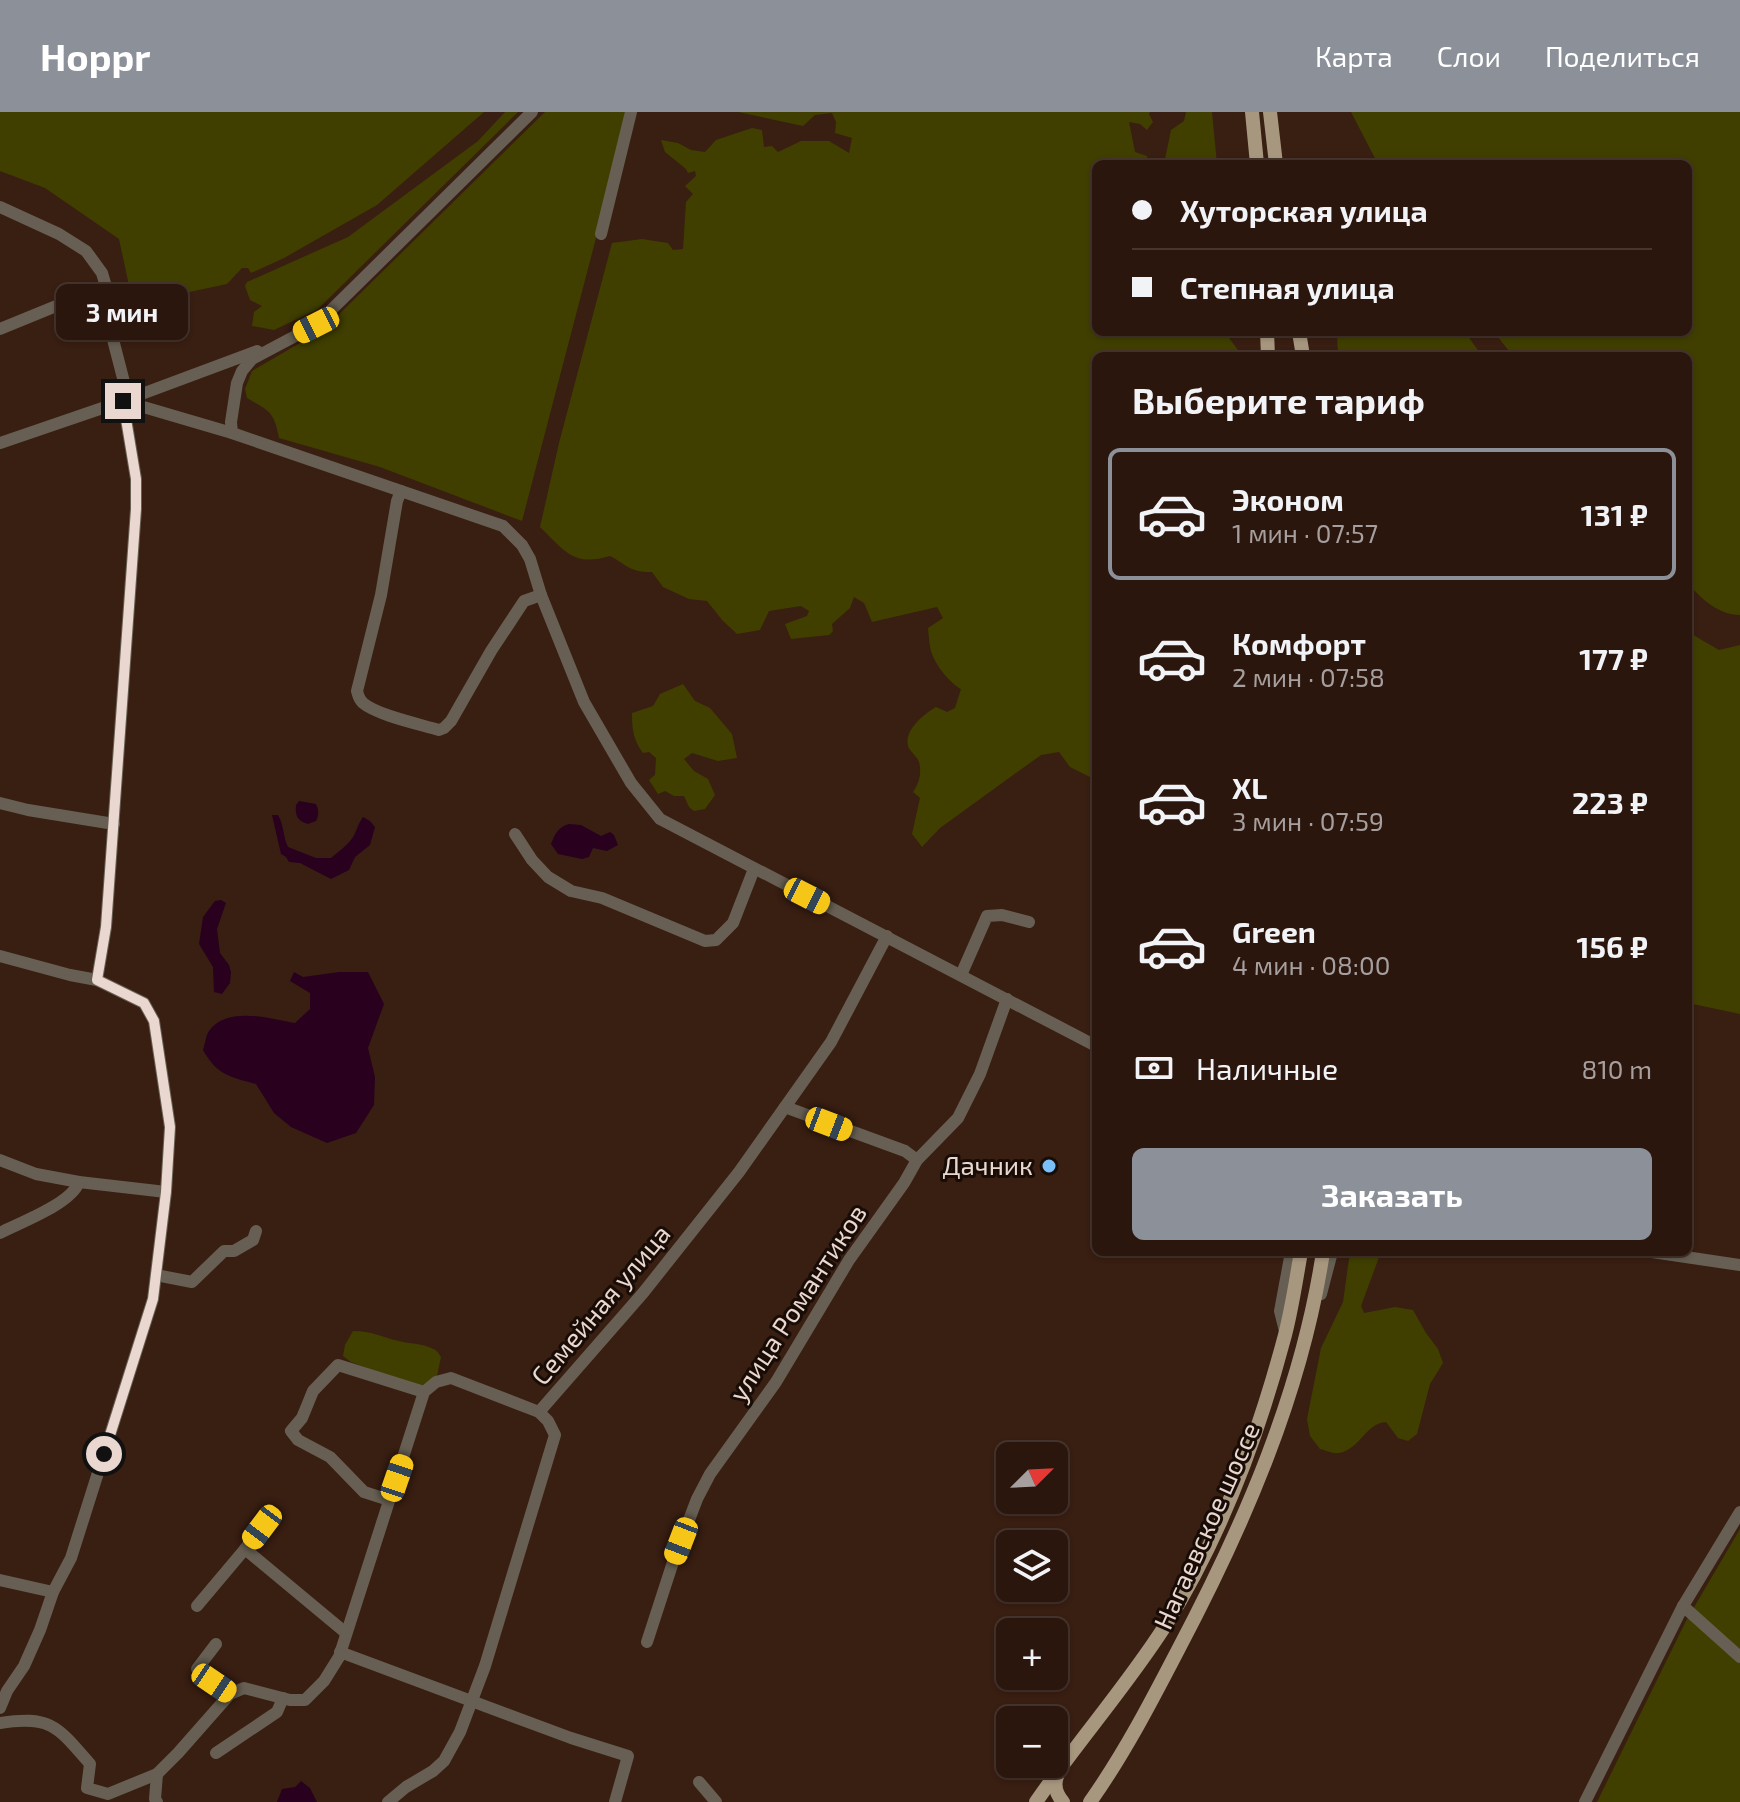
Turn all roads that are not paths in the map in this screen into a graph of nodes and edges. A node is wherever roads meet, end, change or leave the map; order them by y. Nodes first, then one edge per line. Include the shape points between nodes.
1 (532, 112) edge
2 (631, 112) edge
3 (1252, 112) edge
4 (1270, 112) edge
5 (1257, 160) edge
6 (1276, 160) edge
7 (0, 207) edge
8 (601, 234) dead end
9 (110, 300) junction
10 (0, 329) edge
11 (287, 340) junction
12 (123, 401) junction
13 (232, 433) junction
14 (0, 443) edge
15 (401, 491) junction
16 (541, 595) junction
17 (0, 803) edge
18 (114, 824) junction
19 (515, 834) dead end
20 (754, 869) junction
21 (1029, 922) dead end
22 (887, 936) junction
23 (0, 956) edge
24 (961, 975) junction
25 (97, 980) junction
26 (1007, 999) junction
27 (1092, 1044) edge
28 (785, 1107) junction
29 (0, 1160) edge
30 (917, 1160) junction
31 (79, 1182) junction
32 (166, 1192) junction
33 (256, 1231) dead end
34 (0, 1233) edge
35 (1290, 1256) edge
36 (1300, 1256) edge
37 (1322, 1256) edge
38 (1331, 1256) edge
39 (1679, 1256) edge
40 (1740, 1265) edge
41 (156, 1275) junction
42 (1286, 1333) junction
43 (424, 1392) junction
44 (1289, 1396) junction
45 (539, 1412) junction
46 (389, 1500) junction
47 (1740, 1512) edge
48 (271, 1519) dead end
49 (245, 1549) junction
50 (0, 1580) edge
51 (53, 1592) junction
52 (197, 1606) dead end
53 (1683, 1606) junction
54 (346, 1633) junction
55 (647, 1642) dead end
56 (216, 1644) dead end
57 (340, 1652) junction
58 (1740, 1657) edge
59 (230, 1694) junction
60 (283, 1698) junction
61 (473, 1701) junction
62 (0, 1708) edge
63 (0, 1723) edge
64 (216, 1753) dead end
65 (1068, 1758) edge
66 (157, 1774) junction
67 (1053, 1778) edge
68 (1056, 1778) edge
69 (699, 1782) dead end
70 (1092, 1798) edge
71 (157, 1802) edge
72 (388, 1802) edge
73 (615, 1802) edge
74 (716, 1802) edge
75 (1036, 1802) edge
76 (1063, 1802) edge
77 (1585, 1802) edge

1 - 11 street via 316,325
2 - 8 street
3 - 5 main road
4 - 6 main road
7 - 9 street via 86,251 102,273
9 - 10 street via 88,293
9 - 12 street via 109,324 124,382
11 - 12 street
11 - 13 street via 252,359 242,371
12 - 13 street
12 - 14 street
12 - 18 street via 136,509
13 - 15 street
15 - 16 street via 503,526 530,559
15 - 16 street via 357,691 364,703 444,728 524,601
16 - 20 street via 584,702 631,783 660,819
17 - 18 street
18 - 25 street
19 - 20 street via 548,877 571,891 602,898 705,941 716,940 733,923
20 - 22 street
21 - 24 street via 987,916
22 - 24 street
22 - 28 street, Семейная улица via 831,1042
23 - 25 street
24 - 26 street
25 - 32 street via 144,1003 154,1021 170,1127
26 - 27 street
26 - 30 street, улица Романтиков via 958,1118
28 - 30 street
28 - 45 street, Семейная улица via 643,1293
29 - 31 street
30 - 55 street, улица Романтиков via 776,1382 710,1474
31 - 32 street
31 - 34 street via 62,1200
32 - 41 street
33 - 41 street via 253,1240 224,1251 192,1282
35 - 42 street via 1280,1311
36 - 42 main road, Нагаевское шоссе
37 - 44 main road, Нагаевское шоссе
38 - 44 street via 1303,1372
39 - 40 street
41 - 51 street via 79,1535
42 - 65 main road, Нагаевское шоссе via 1238,1482 1212,1542 1164,1627
43 - 45 street via 451,1378
43 - 46 street
43 - 46 street via 338,1365 313,1391 291,1431 330,1457 364,1492
44 - 70 main road, Нагаевское шоссе via 1211,1585 1143,1718
45 - 61 street, Семейная улица via 555,1435
46 - 54 street
47 - 53 street
48 - 49 street
49 - 52 street
49 - 54 street
50 - 51 street
51 - 62 street via 24,1666
53 - 58 street
53 - 77 street
54 - 57 street
56 - 59 street via 197,1669
57 - 60 street via 324,1681 305,1700
57 - 61 street
59 - 60 street via 244,1688
59 - 66 street
60 - 64 street via 277,1712
61 - 72 street, Семейная улица via 444,1761
61 - 73 street via 628,1756
63 - 66 street via 44,1721 59,1731 90,1764 87,1788 108,1794
66 - 71 street
67 - 75 main road, Нагаевское шоссе
68 - 76 main road via 1056,1792
69 - 74 street

